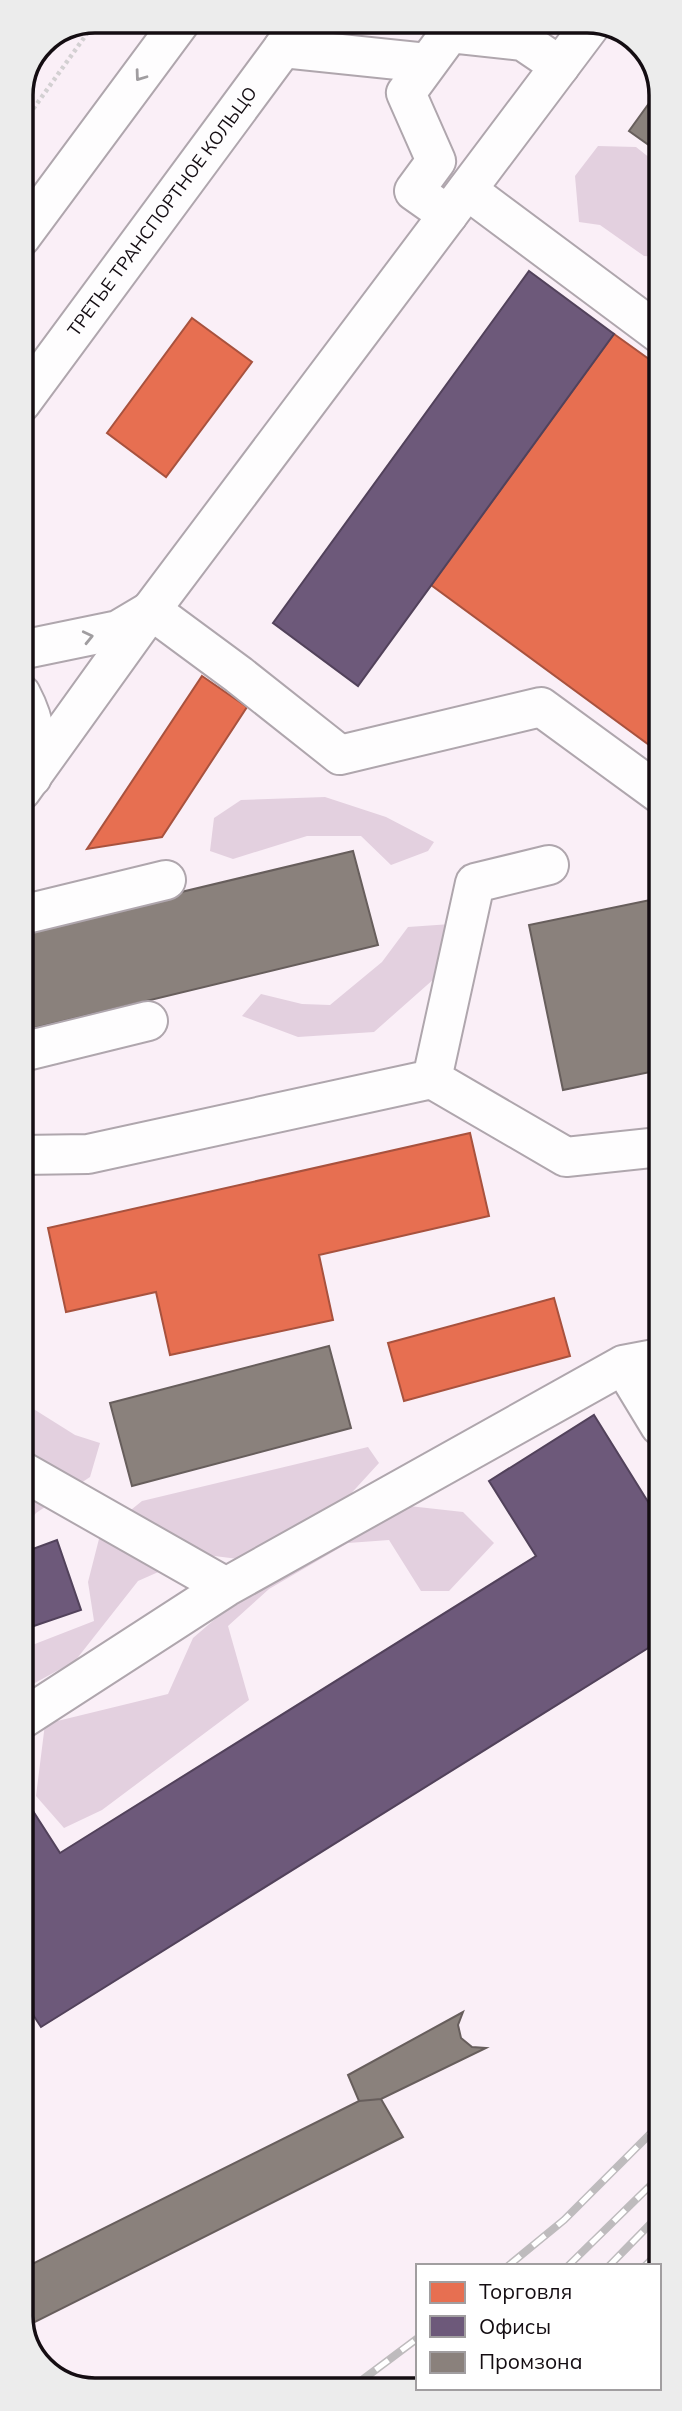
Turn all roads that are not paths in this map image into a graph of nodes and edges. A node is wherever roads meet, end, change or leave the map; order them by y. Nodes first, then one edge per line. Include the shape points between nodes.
1 (172, 33) edge
2 (584, 33) edge
3 (293, 35) edge
4 (428, 63) junction
5 (559, 66) junction
6 (457, 202) junction
7 (33, 221) edge
8 (649, 327) edge
9 (33, 386) edge
10 (152, 610) junction
11 (33, 647) edge
12 (33, 724) edge
13 (33, 759) edge
14 (33, 776) edge
15 (649, 786) edge
16 (549, 865) dead end
17 (166, 880) dead end
18 (33, 912) edge
19 (148, 1021) dead end
20 (33, 1049) edge
21 (432, 1079) junction
22 (649, 1148) edge
23 (33, 1155) edge
24 (649, 1360) edge
25 (623, 1364) junction
26 (649, 1408) edge
27 (33, 1477) edge
28 (226, 1587) junction
29 (33, 1712) edge

1 -> 7 main road
2 - 5 main road
3 - 4 main road
3 - 9 main road, ТРЕТЬЕ ТРАНСПОРТНОЕ КОЛЬЦО
4 - 5 main road via 450,33 523,41
4 - 6 main road via 406,93 436,161 414,191
5 - 6 main road
6 - 8 main road
6 - 10 main road
11 -> 10 main road via 118,629
10 - 14 main road
10 - 15 main road via 340,755 541,707
12 - 13 main road via 37,742
16 - 21 main road via 475,883
17 - 18 main road
19 - 20 main road
21 - 22 main road via 566,1157
21 - 23 main road via 88,1154
24 - 25 main road
25 - 26 main road
25 - 28 main road
27 - 28 main road
28 - 29 main road

